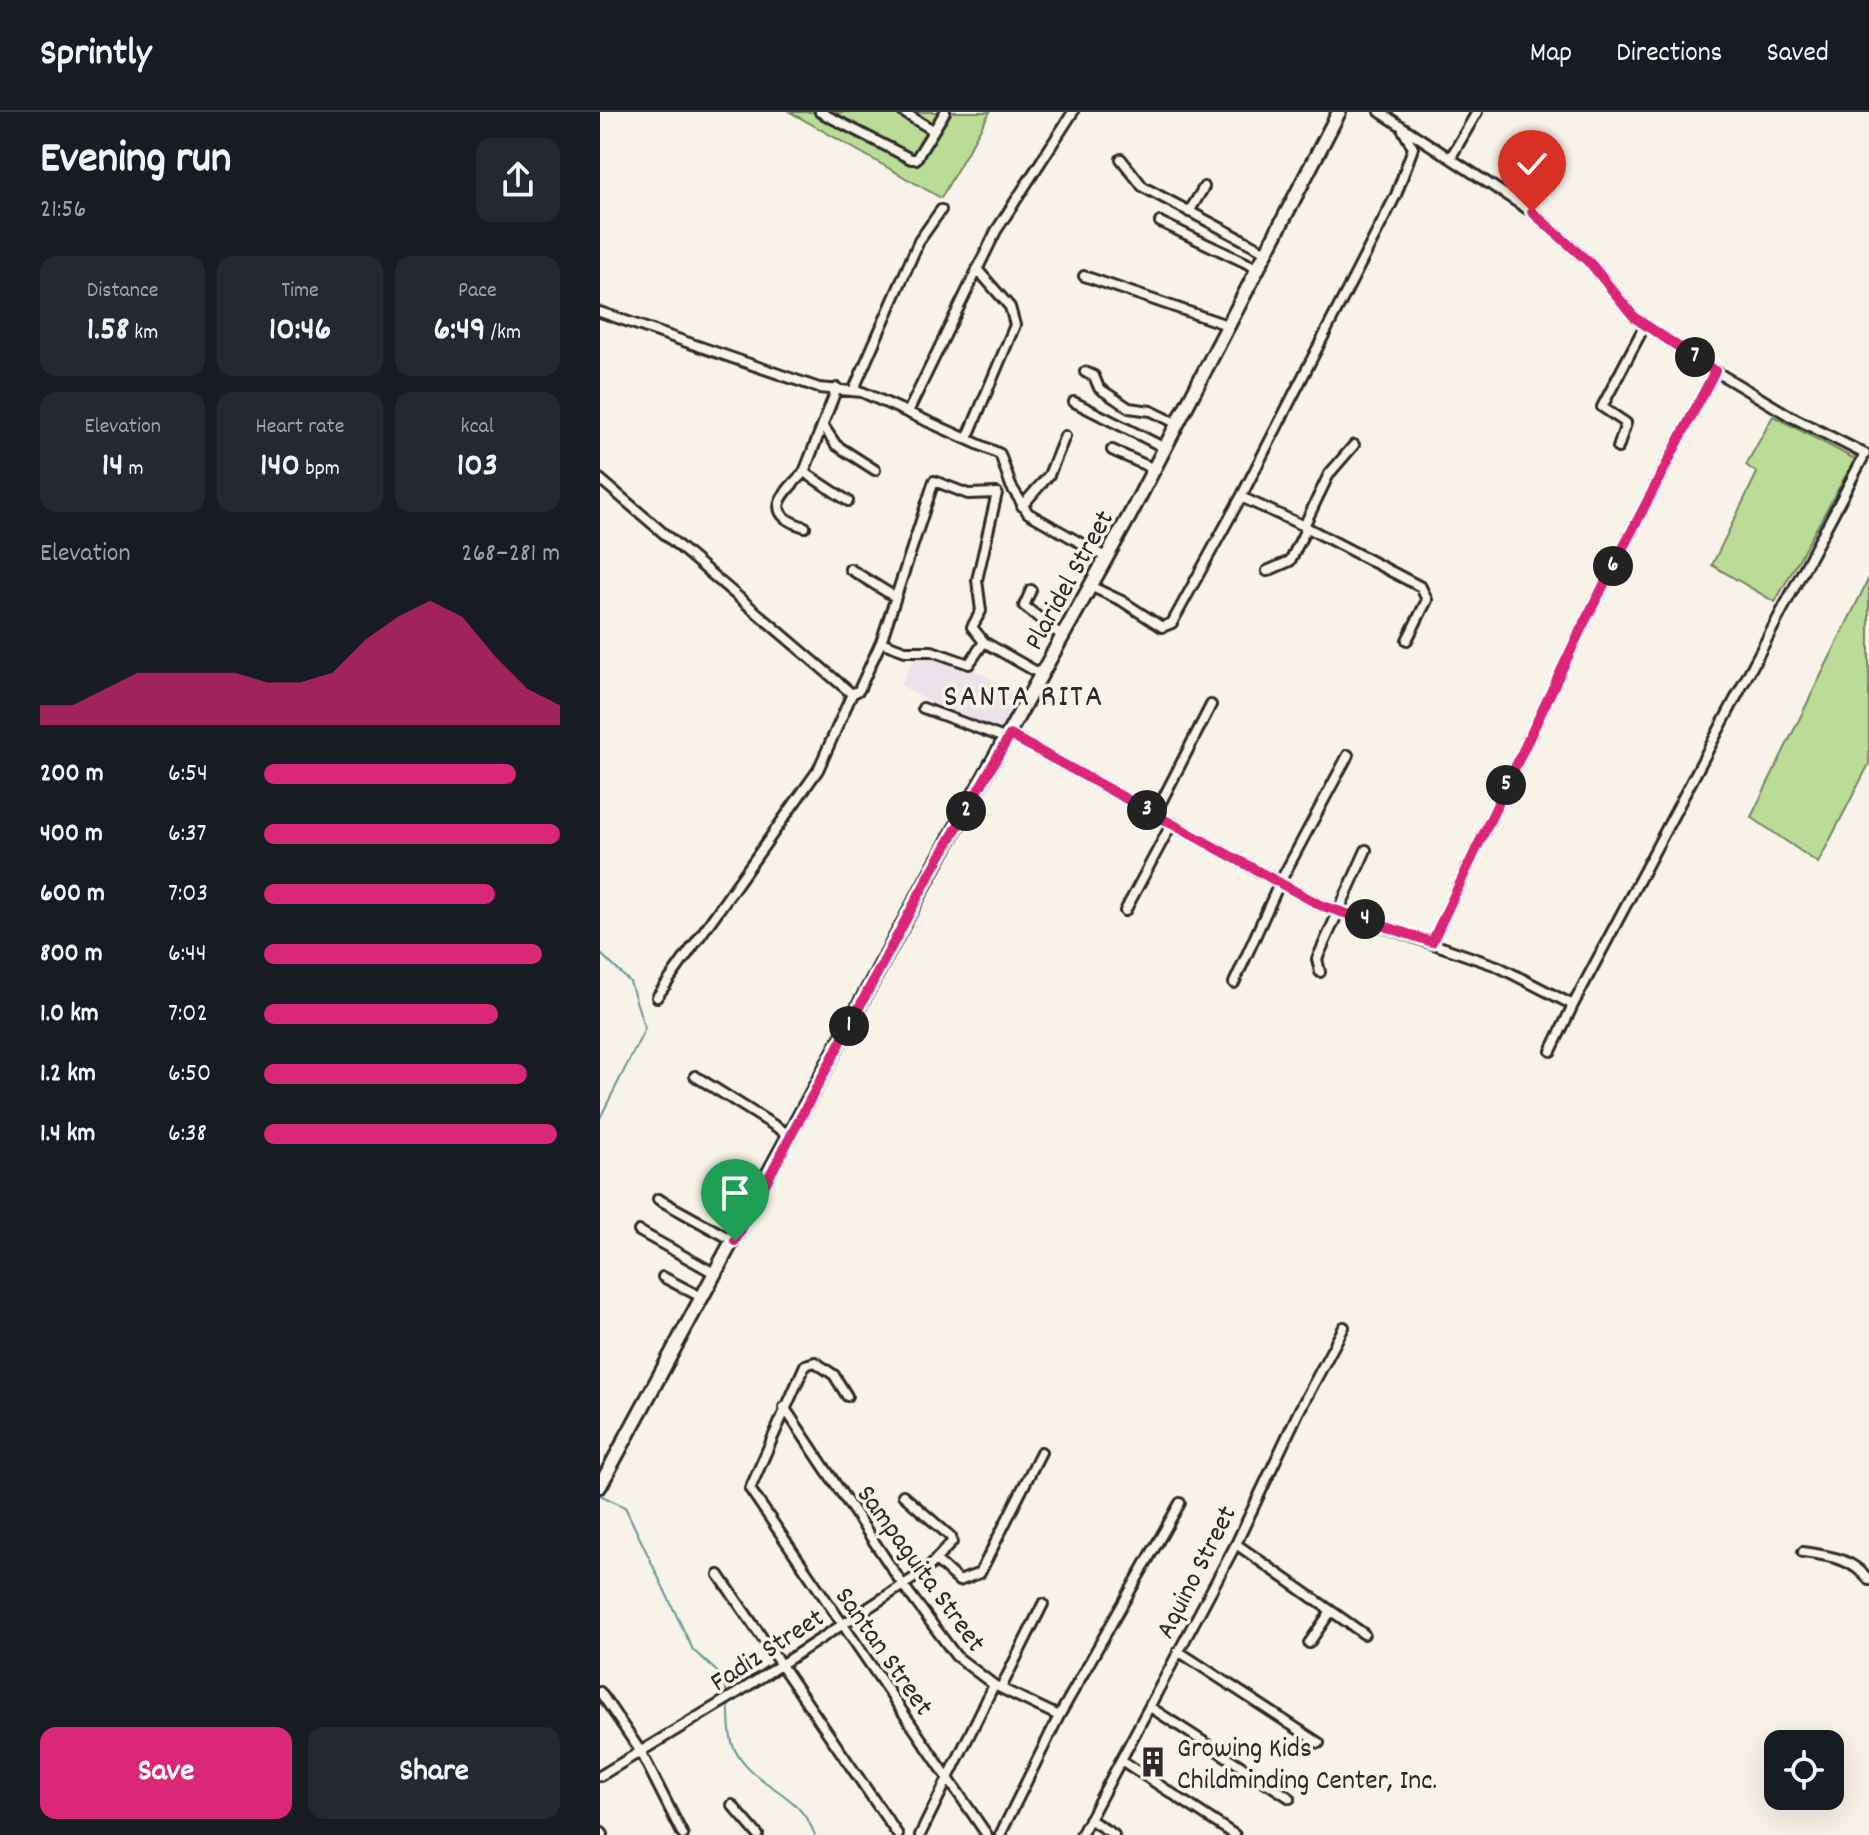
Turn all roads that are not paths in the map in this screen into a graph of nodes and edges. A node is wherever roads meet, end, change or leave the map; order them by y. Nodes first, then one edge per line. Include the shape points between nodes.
1 (820, 112) edge
2 (903, 112) edge
3 (945, 112) edge
4 (1073, 112) edge
5 (1380, 112) edge
6 (1477, 112) edge
7 (1333, 115) edge
8 (1401, 126) junction
9 (933, 130) junction
10 (1413, 148) junction
11 (1438, 149) junction
12 (1451, 157) junction
13 (1121, 159) dead end
14 (1204, 187) dead end
15 (941, 210) dead end
16 (1189, 212) junction
17 (1160, 222) dead end
18 (1268, 253) junction
19 (977, 269) junction
20 (1259, 269) junction
21 (1084, 276) dead end
22 (600, 312) edge
23 (1645, 325) junction
24 (1230, 326) junction
25 (1715, 371) junction
26 (1085, 372) dead end
27 (837, 388) junction
28 (854, 389) junction
29 (1074, 402) dead end
30 (908, 412) junction
31 (1178, 424) junction
32 (824, 427) junction
33 (1065, 436) dead end
34 (967, 439) junction
35 (1354, 445) dead end
36 (1165, 448) junction
37 (1618, 448) dead end
38 (1112, 450) dead end
39 (1154, 469) junction
40 (875, 470) dead end
41 (804, 472) junction
42 (600, 479) edge
43 (1011, 486) junction
44 (997, 493) junction
45 (1241, 497) junction
46 (848, 501) dead end
47 (1022, 506) junction
48 (1305, 526) junction
49 (805, 527) dead end
50 (1107, 558) junction
51 (850, 569) dead end
52 (1267, 571) dead end
53 (1090, 586) junction
54 (1031, 590) dead end
55 (895, 597) junction
56 (1061, 635) junction
57 (1407, 640) dead end
58 (881, 642) junction
59 (984, 642) junction
60 (1042, 675) junction
61 (852, 694) junction
62 (1211, 705) dead end
63 (923, 708) dead end
64 (1007, 740) junction
65 (1348, 755) dead end
66 (1155, 814) junction
67 (1172, 823) junction
68 (1366, 850) dead end
69 (1280, 882) junction
70 (1337, 910) junction
71 (1125, 911) dead end
72 (1432, 942) junction
73 (1320, 972) dead end
74 (1234, 983) dead end
75 (657, 997) dead end
76 (1573, 1005) junction
77 (1551, 1051) dead end
78 (695, 1076) dead end
79 (791, 1136) junction
80 (658, 1199) dead end
81 (639, 1231) dead end
82 (735, 1241) junction
83 (717, 1275) junction
84 (663, 1277) dead end
85 (704, 1298) junction
86 (1344, 1327) dead end
87 (847, 1396) dead end
88 (784, 1407) junction
89 (1041, 1452) dead end
90 (600, 1486) edge
91 (903, 1495) dead end
92 (1180, 1503) dead end
93 (1236, 1544) junction
94 (1803, 1552) dead end
95 (936, 1560) junction
96 (925, 1571) dead end
97 (719, 1575) dead end
98 (914, 1578) dead end
99 (1869, 1580) edge
100 (903, 1585) junction
101 (1043, 1604) dead end
102 (1331, 1611) junction
103 (842, 1625) junction
104 (1364, 1634) dead end
105 (1309, 1643) dead end
106 (1178, 1651) junction
107 (781, 1665) junction
108 (997, 1687) junction
109 (600, 1692) edge
110 (1150, 1707) junction
111 (1059, 1716) junction
112 (1319, 1743) dead end
113 (641, 1752) junction
114 (1121, 1760) junction
115 (600, 1776) edge
116 (949, 1779) junction
117 (1290, 1798) dead end
118 (732, 1805) dead end
119 (1089, 1819) junction
120 (683, 1835) edge
121 (758, 1835) edge
122 (898, 1835) edge
123 (920, 1835) edge
124 (987, 1835) edge
125 (1000, 1835) edge
126 (1081, 1835) edge
127 (1114, 1835) edge
128 (1235, 1835) edge

1 - 9 street via 911,159
2 - 9 street
3 - 9 street
4 - 19 street
5 - 8 street
6 - 12 street
7 - 18 street, Plaridel Street
8 - 10 street
8 - 11 street
10 - 11 street
10 - 45 street via 1396,195
11 - 12 street
12 - 23 street via 1532,212 1591,264
13 - 16 street via 1140,185
14 - 16 street
15 - 28 street via 919,241
16 - 18 street
17 - 20 street
18 - 20 street, Plaridel Street
19 - 30 street
19 - 34 street via 1005,299 1015,319 1013,336
20 - 24 street, Plaridel Street
21 - 24 street
22 - 27 street via 819,388
23 - 25 street
23 - 37 street via 1602,407 1626,423
24 - 31 street, Plaridel Street
25 - 72 street via 1562,668
25 - 76 street via 1865,454
26 - 31 street via 1129,408
27 - 28 street
27 - 32 street
28 - 30 street
29 - 36 street
30 - 34 street
31 - 36 street, Plaridel Street
32 - 40 street via 836,445
32 - 41 street
33 - 47 street via 1049,475
34 - 43 street via 1003,456
35 - 48 street via 1329,474
36 - 39 street, Plaridel Street
38 - 39 street
39 - 50 street, Plaridel Street
41 - 46 street
41 - 49 street via 780,497 779,505 789,522
42 - 61 street
43 - 44 street
43 - 47 street
44 - 55 street via 968,494 934,481
44 - 59 street via 977,580 981,611 972,627
45 - 48 street
45 - 53 street via 1167,627
47 - 50 street
48 - 52 street via 1290,561
48 - 57 street via 1421,587 1427,600
50 - 53 street, Plaridel Street
51 - 55 street
53 - 56 street, Plaridel Street
54 - 56 street via 1024,606
55 - 58 street
56 - 60 street, Plaridel Street
58 - 59 street via 969,664
58 - 61 street via 859,690
59 - 60 street
60 - 64 street, Plaridel Street
61 - 75 street via 818,770
62 - 66 street
63 - 64 street
64 - 66 street
64 - 79 street, Plaridel Street
65 - 69 street
66 - 67 street
67 - 69 street
67 - 71 street
68 - 70 street
69 - 70 street
69 - 74 street
70 - 72 street
70 - 73 street via 1317,959
72 - 76 street via 1497,966
76 - 77 street
78 - 79 street
79 - 82 street, Plaridel Street
80 - 82 street
81 - 83 street
82 - 83 street, Plaridel Street
83 - 85 street, Plaridel Street
84 - 85 street
85 - 90 street, Plaridel Street
86 - 93 street, Aquino Street
87 - 88 street via 834,1375 809,1361
88 - 100 street, Sampaguita Street
88 - 103 street, Santan Street via 750,1489
89 - 95 street via 980,1573 959,1581
91 - 95 street via 951,1537
92 - 111 street
93 - 102 street
93 - 106 street, Aquino Street
94 - 99 street via 1838,1557 1858,1566
95 - 96 street
97 - 107 street
98 - 100 street, Fadiz Street
100 - 103 street, Fadiz Street
100 - 108 street, Sampaguita Street via 956,1656
101 - 108 street
102 - 104 street
102 - 105 street
103 - 107 street, Fadiz Street
103 - 116 street, Santan Street
106 - 110 street, Aquino Street
106 - 112 street
107 - 113 street, Fadiz Street
107 - 122 street
108 - 111 street, Sampaguita Street
108 - 116 street
109 - 113 street
110 - 114 street, Aquino Street
110 - 117 street
111 - 125 street
113 - 115 street, Fadiz Street
113 - 120 street
114 - 119 street, Aquino Street
114 - 128 street
116 - 123 street
116 - 124 street, Santan Street
118 - 121 street
119 - 126 street, Aquino Street
119 - 127 street

